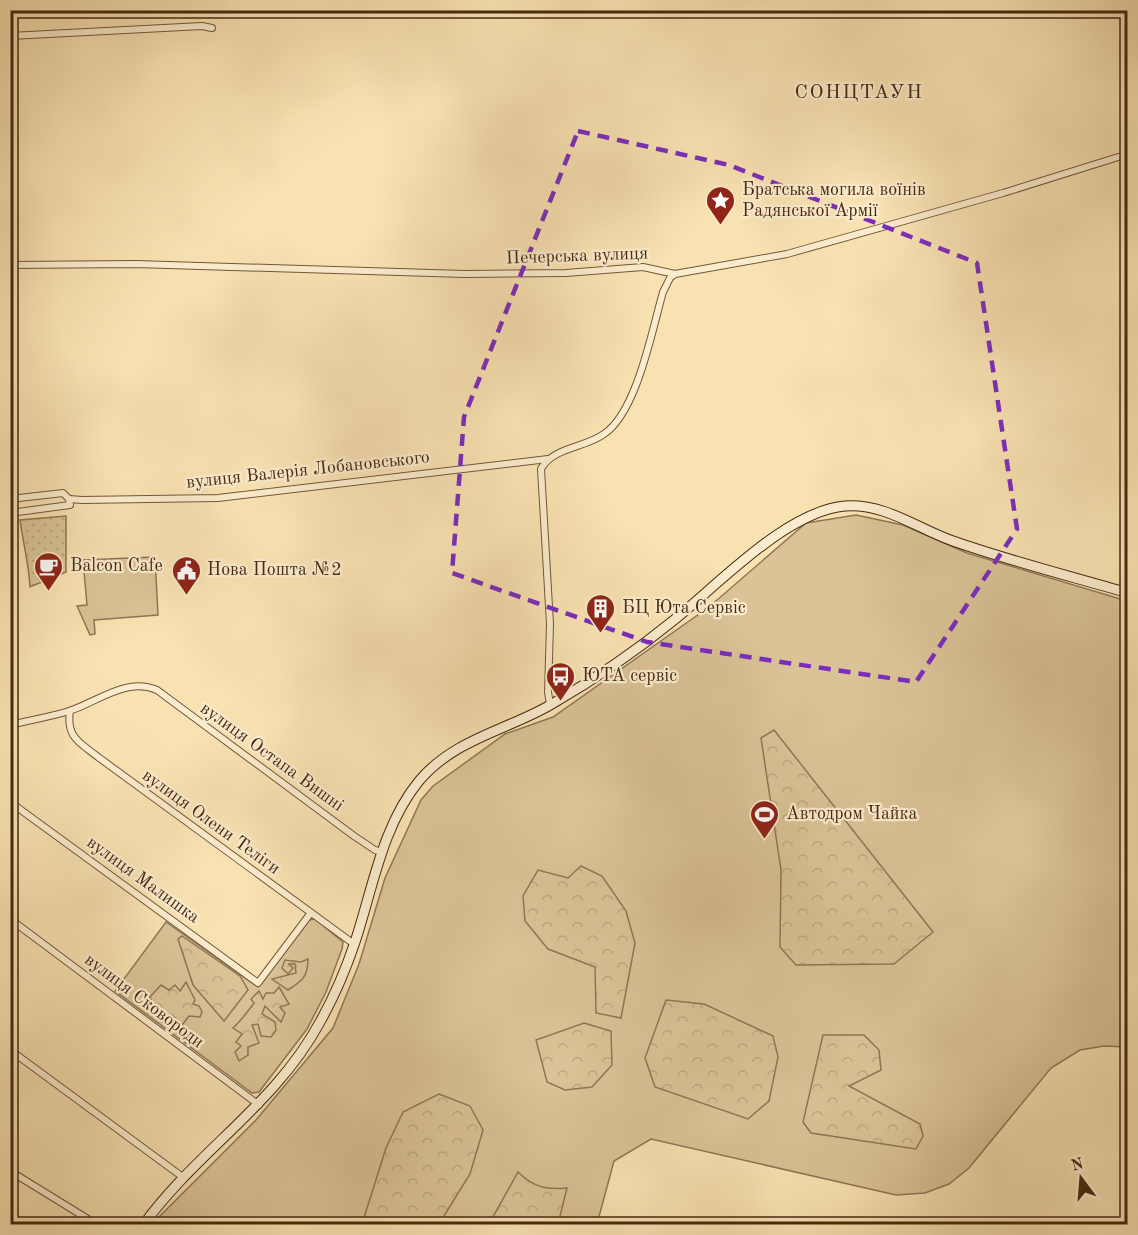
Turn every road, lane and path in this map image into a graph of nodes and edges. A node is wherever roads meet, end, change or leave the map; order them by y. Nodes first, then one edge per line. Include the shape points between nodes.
1 (212, 28) dead end
2 (10, 36) edge
3 (1128, 154) edge
4 (10, 265) edge
5 (675, 274) junction
6 (548, 459) junction
7 (10, 499) edge
8 (69, 499) junction
9 (10, 513) edge
10 (1128, 593) edge
11 (550, 705) junction
12 (70, 711) junction
13 (10, 725) edge
14 (10, 802) edge
15 (382, 852) junction
16 (310, 914) junction
17 (10, 919) edge
18 (354, 944) junction
19 (10, 1050) edge
20 (260, 1105) junction
21 (10, 1171) edge
22 (184, 1178) junction
23 (96, 1224) edge
24 (144, 1224) edge

1 - 2 street
3 - 5 street, Печерська вулиця via 787,254
4 - 5 street, Печерська вулиця via 136,264 464,274 567,273 643,267
5 - 6 street, вулиця Валерія Лобановського via 663,292 623,416 596,439
6 - 8 street, вулиця Валерія Лобановського via 218,498
6 - 11 street via 541,469 541,484 550,624
7 - 8 street, вулиця Валерія Лобановського via 63,493
8 - 9 street, вулиця Валерія Лобановського via 70,505
10 - 11 street via 951,540 886,512 839,507 810,514 787,527 648,640
11 - 15 street via 464,744 435,765 405,801
12 - 13 street
12 - 15 street, вулиця Остапа Вишні via 112,691 145,685 157,690 354,836
12 - 16 street, вулиця Олени Теліги via 69,729 77,740
14 - 16 street, вулиця Малишка via 258,983
15 - 18 street
16 - 18 street, вулиця Олени Теліги
17 - 20 street, вулиця Сковороди
18 - 20 street via 306,1047
19 - 22 street
20 - 22 street
21 - 23 street
22 - 24 street

